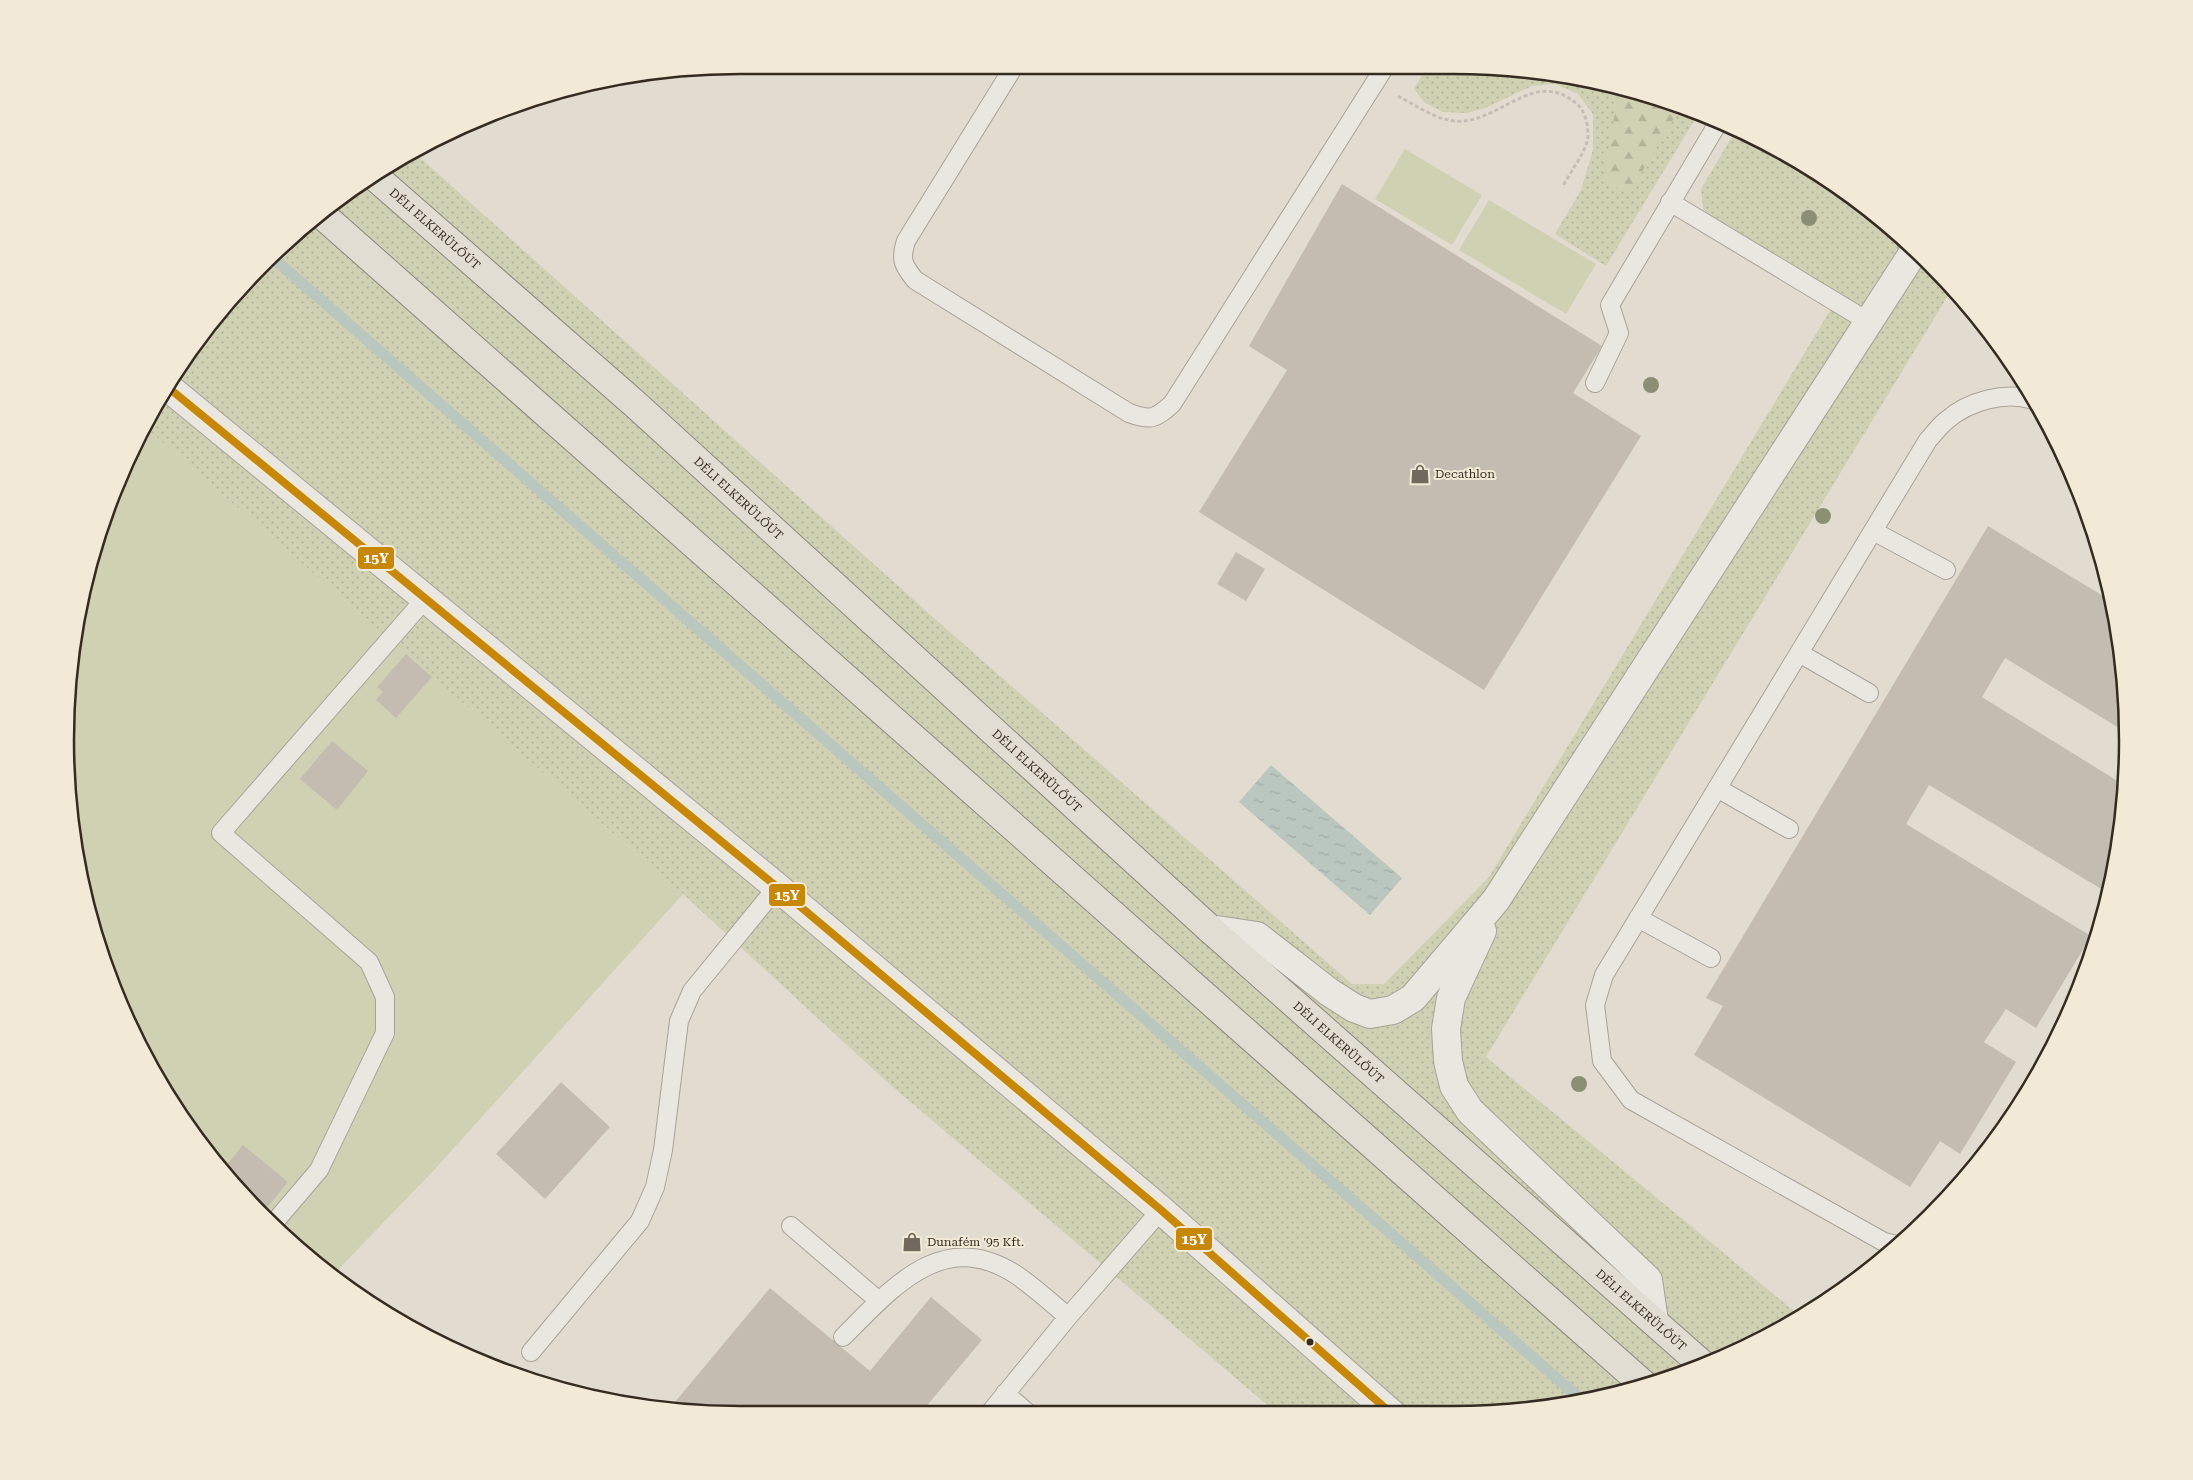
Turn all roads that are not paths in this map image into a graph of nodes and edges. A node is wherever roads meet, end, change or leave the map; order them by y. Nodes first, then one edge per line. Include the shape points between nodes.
1 (1009, 74) edge
2 (1381, 74) edge
3 (1715, 127) edge
4 (379, 180) edge
5 (1670, 202) junction
6 (326, 218) edge
7 (1910, 256) edge
8 (1869, 322) junction
9 (1595, 383) dead end
10 (172, 392) edge
11 (2025, 399) edge
12 (1873, 531) junction
13 (1946, 570) dead end
14 (425, 599) junction
15 (1799, 653) junction
16 (1870, 693) dead end
17 (1717, 788) junction
18 (1789, 829) dead end
19 (777, 887) junction
20 (1496, 900) junction
21 (1638, 918) junction
22 (1210, 929) junction
23 (1711, 958) dead end
24 (1161, 1210) junction
25 (277, 1219) edge
26 (790, 1226) dead end
27 (1889, 1243) edge
28 (879, 1301) junction
29 (1068, 1317) junction
30 (1654, 1321) junction
31 (843, 1337) dead end
32 (531, 1352) dead end
33 (1697, 1360) edge
34 (1639, 1380) edge
35 (1005, 1393) junction
36 (995, 1406) edge
37 (1020, 1406) edge
38 (1383, 1406) edge

1 - 2 lane via 906,241 901,257 916,280 1129,414 1145,419 1157,417 1172,404
3 - 5 lane
4 - 22 main road, DÉLI ELKERÜLŐÚT via 635,404
5 - 8 lane
5 - 9 lane via 1610,305 1619,334
6 - 34 main road
7 - 8 street
8 - 20 street
10 - 14 street
11 - 12 lane via 1988,399 1947,419 1928,440
12 - 13 lane
12 - 15 lane
14 - 19 street
14 - 25 lane via 221,833 369,962 384,997 385,1033 319,1170
15 - 16 lane
15 - 17 lane
17 - 18 lane
17 - 21 lane
19 - 24 street
19 - 32 lane via 692,990 679,1021 656,1187 640,1221
20 - 22 street via 1413,998 1393,1010 1370,1014 1329,992 1257,936
20 - 30 street via 1451,998 1446,1030 1454,1086 1470,1111 1648,1280
21 - 23 lane
21 - 27 lane via 1604,974 1595,1005 1602,1061 1614,1080 1631,1100
22 - 30 main road, DÉLI ELKERÜLŐÚT
24 - 29 lane
24 - 38 street
26 - 28 lane
28 - 29 lane via 917,1270 939,1260 965,1256 989,1261 1017,1276
28 - 31 lane
29 - 35 lane
30 - 33 main road, DÉLI ELKERÜLŐÚT
35 - 36 lane
35 - 37 lane

